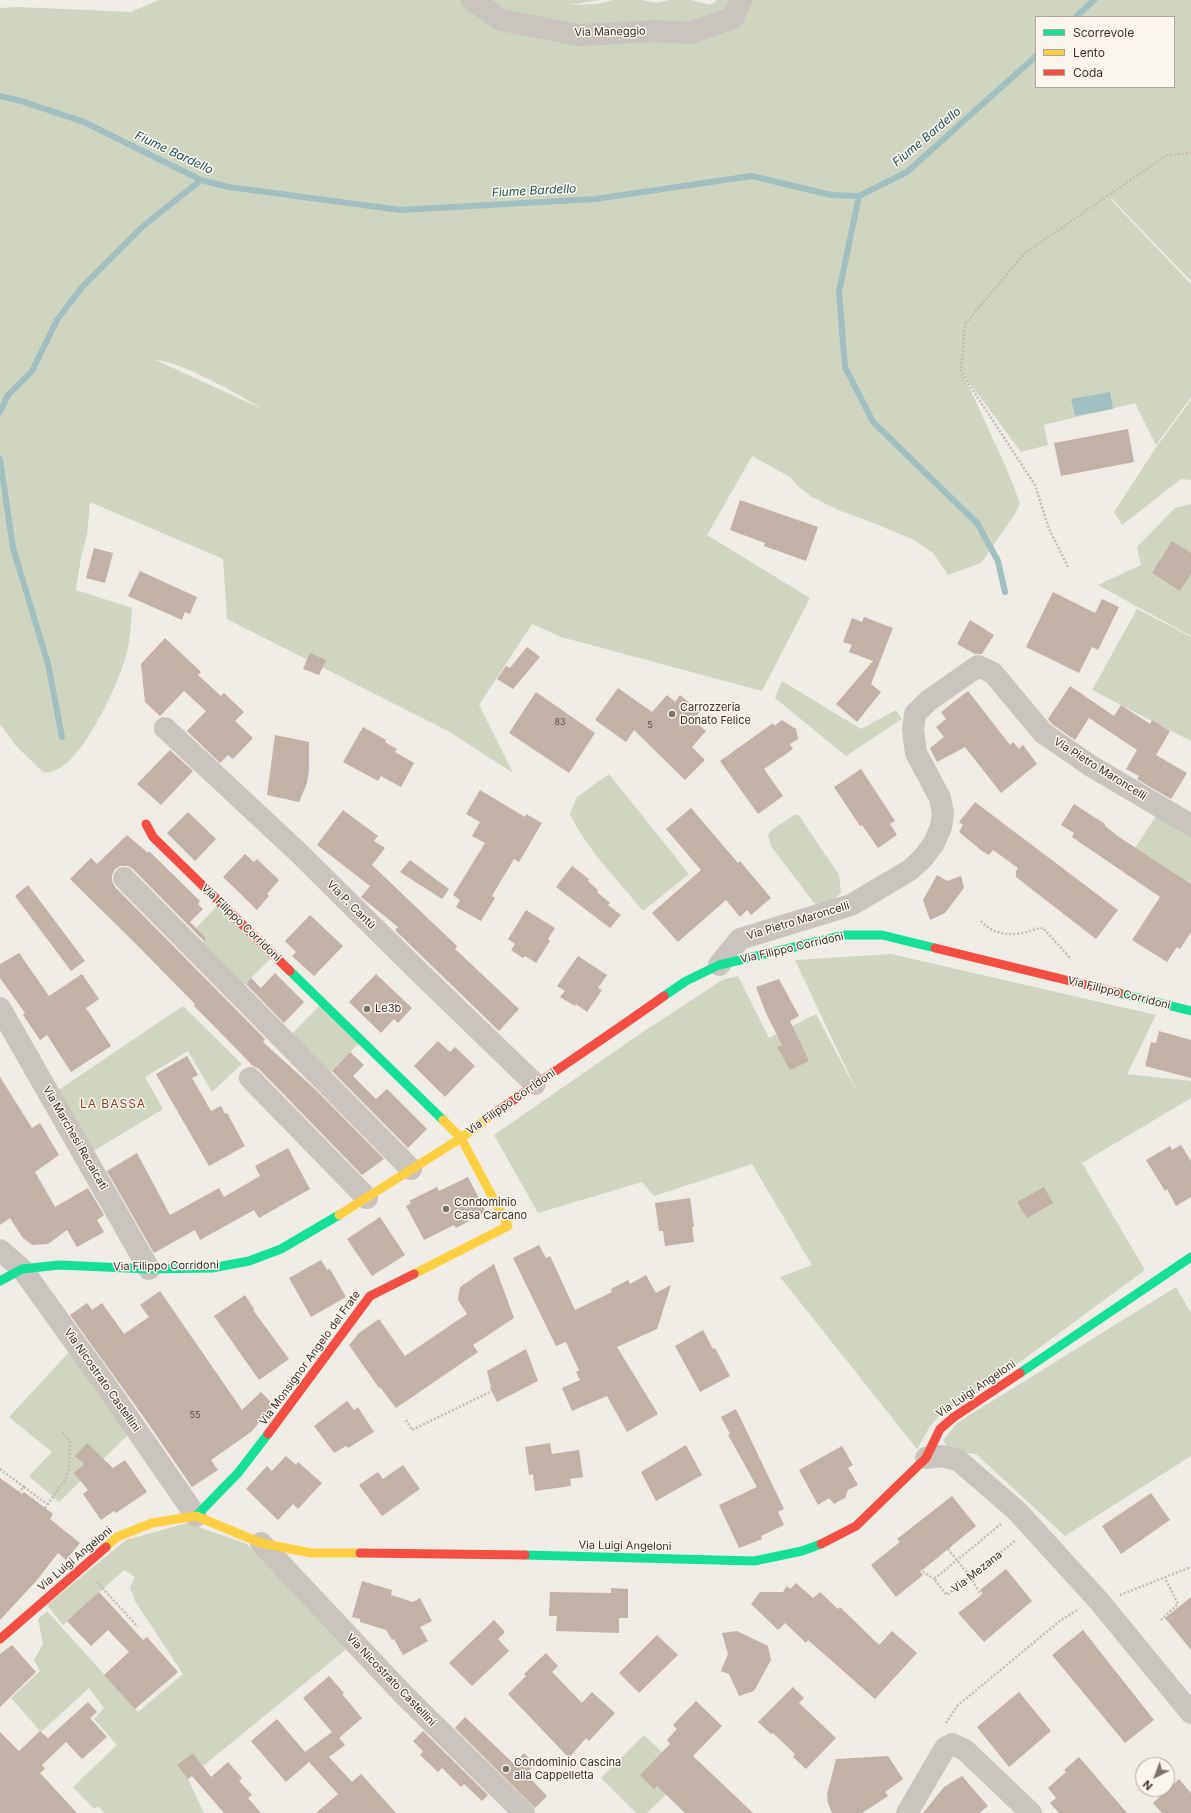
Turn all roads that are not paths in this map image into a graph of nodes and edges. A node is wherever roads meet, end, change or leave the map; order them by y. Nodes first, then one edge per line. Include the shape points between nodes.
1 (472, 0) edge
2 (741, 0) edge
3 (165, 728) dead end
4 (146, 824) dead end
5 (1191, 825) edge
6 (124, 878) dead end
7 (719, 965) junction
8 (0, 1008) edge
9 (1191, 1011) edge
10 (250, 1078) dead end
11 (535, 1084) junction
12 (461, 1138) junction
13 (411, 1169) junction
14 (367, 1198) junction
15 (0, 1250) edge
16 (1191, 1257) edge
17 (22, 1269) junction
18 (149, 1269) junction
19 (0, 1281) edge
20 (926, 1458) junction
21 (196, 1516) junction
22 (261, 1543) junction
23 (0, 1639) edge
24 (1191, 1713) edge
25 (524, 1813) edge
26 (908, 1813) edge
27 (1031, 1813) edge

1 - 2 street, Via Maneggio via 501,20 578,35 654,31 690,33 733,18
3 - 11 street, Via P. Cantù via 300,854
4 - 12 street, Via Filippo Corridoni via 153,837
5 - 7 street, Via Pietro Maroncelli via 1091,766 1043,733 993,673 978,666 928,701 915,714 913,730 916,753 940,798 943,813 941,827 934,843 923,858 910,870 851,905 740,938
6 - 13 street
7 - 9 street, Via Filippo Corridoni via 845,935 882,935
7 - 11 street, Via Filippo Corridoni via 686,981
8 - 18 street, Via Marchesi Recalcati
10 - 14 street
11 - 12 street, Via Filippo Corridoni
12 - 13 street, Via Filippo Corridoni
12 - 21 street, Via Monsignor Angelo del Frate via 508,1226 370,1296 269,1434 238,1473
13 - 14 street, Via Filippo Corridoni
14 - 18 street, Via Filippo Corridoni via 281,1249 249,1261 212,1268
15 - 17 street, Via Nicostrato Castellini
16 - 20 street, Via Luigi Angeloni via 954,1417 940,1429
17 - 18 street, Via Filippo Corridoni via 59,1265
17 - 19 street, Via Filippo Corridoni
17 - 21 street, Via Nicostrato Castellini
20 - 22 street, Via Luigi Angeloni via 856,1526 829,1541 802,1551 754,1561 311,1553
20 - 24 street via 942,1456 958,1460 1017,1511 1099,1601
21 - 22 street, Via Luigi Angeloni
21 - 23 street, Via Luigi Angeloni via 152,1523 117,1537
22 - 25 street, Via Nicostrato Castellini via 403,1694
26 - 27 street via 945,1748 952,1744 965,1750

